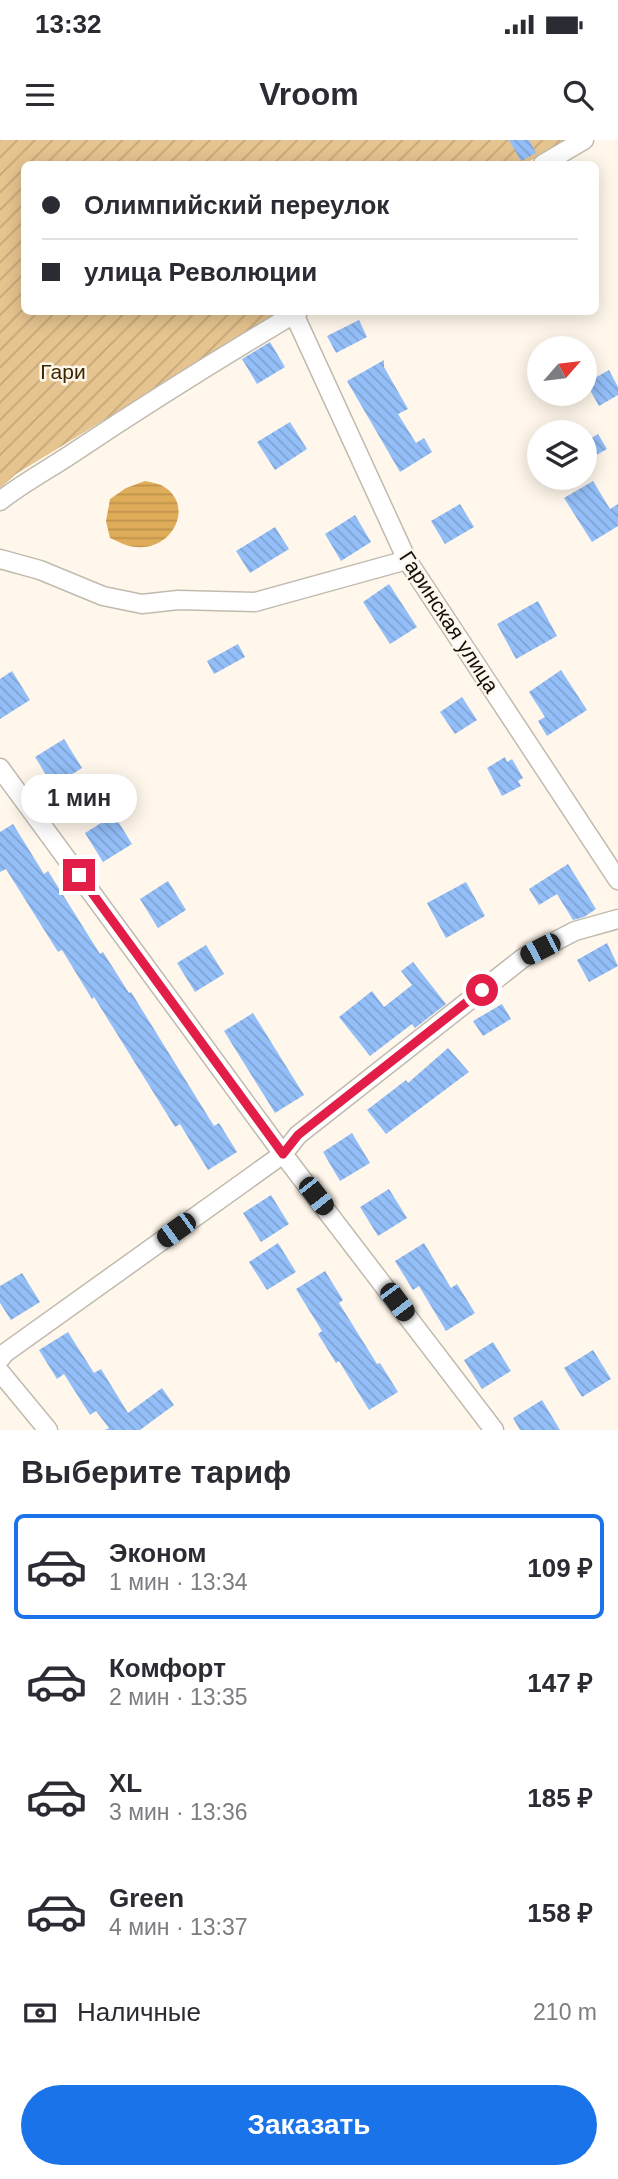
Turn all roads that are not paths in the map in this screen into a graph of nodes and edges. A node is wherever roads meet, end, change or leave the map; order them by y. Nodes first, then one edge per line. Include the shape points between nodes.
1 (584, 140) edge
2 (548, 161) edge
3 (293, 315) edge
4 (297, 315) edge
5 (0, 501) edge
6 (0, 559) edge
7 (407, 560) junction
8 (0, 768) edge
9 (618, 880) edge
10 (618, 919) edge
11 (283, 1154) junction
12 (0, 1359) edge
13 (0, 1372) edge
14 (48, 1430) edge
15 (494, 1430) edge

1 - 2 street
3 - 5 street
4 - 7 street, Гаринская улица
6 - 7 street via 103,596 142,604 255,602
7 - 9 street, Гаринская улица
8 - 11 street
10 - 11 street via 575,931 523,958 298,1135
11 - 12 street
11 - 15 street
13 - 14 street

